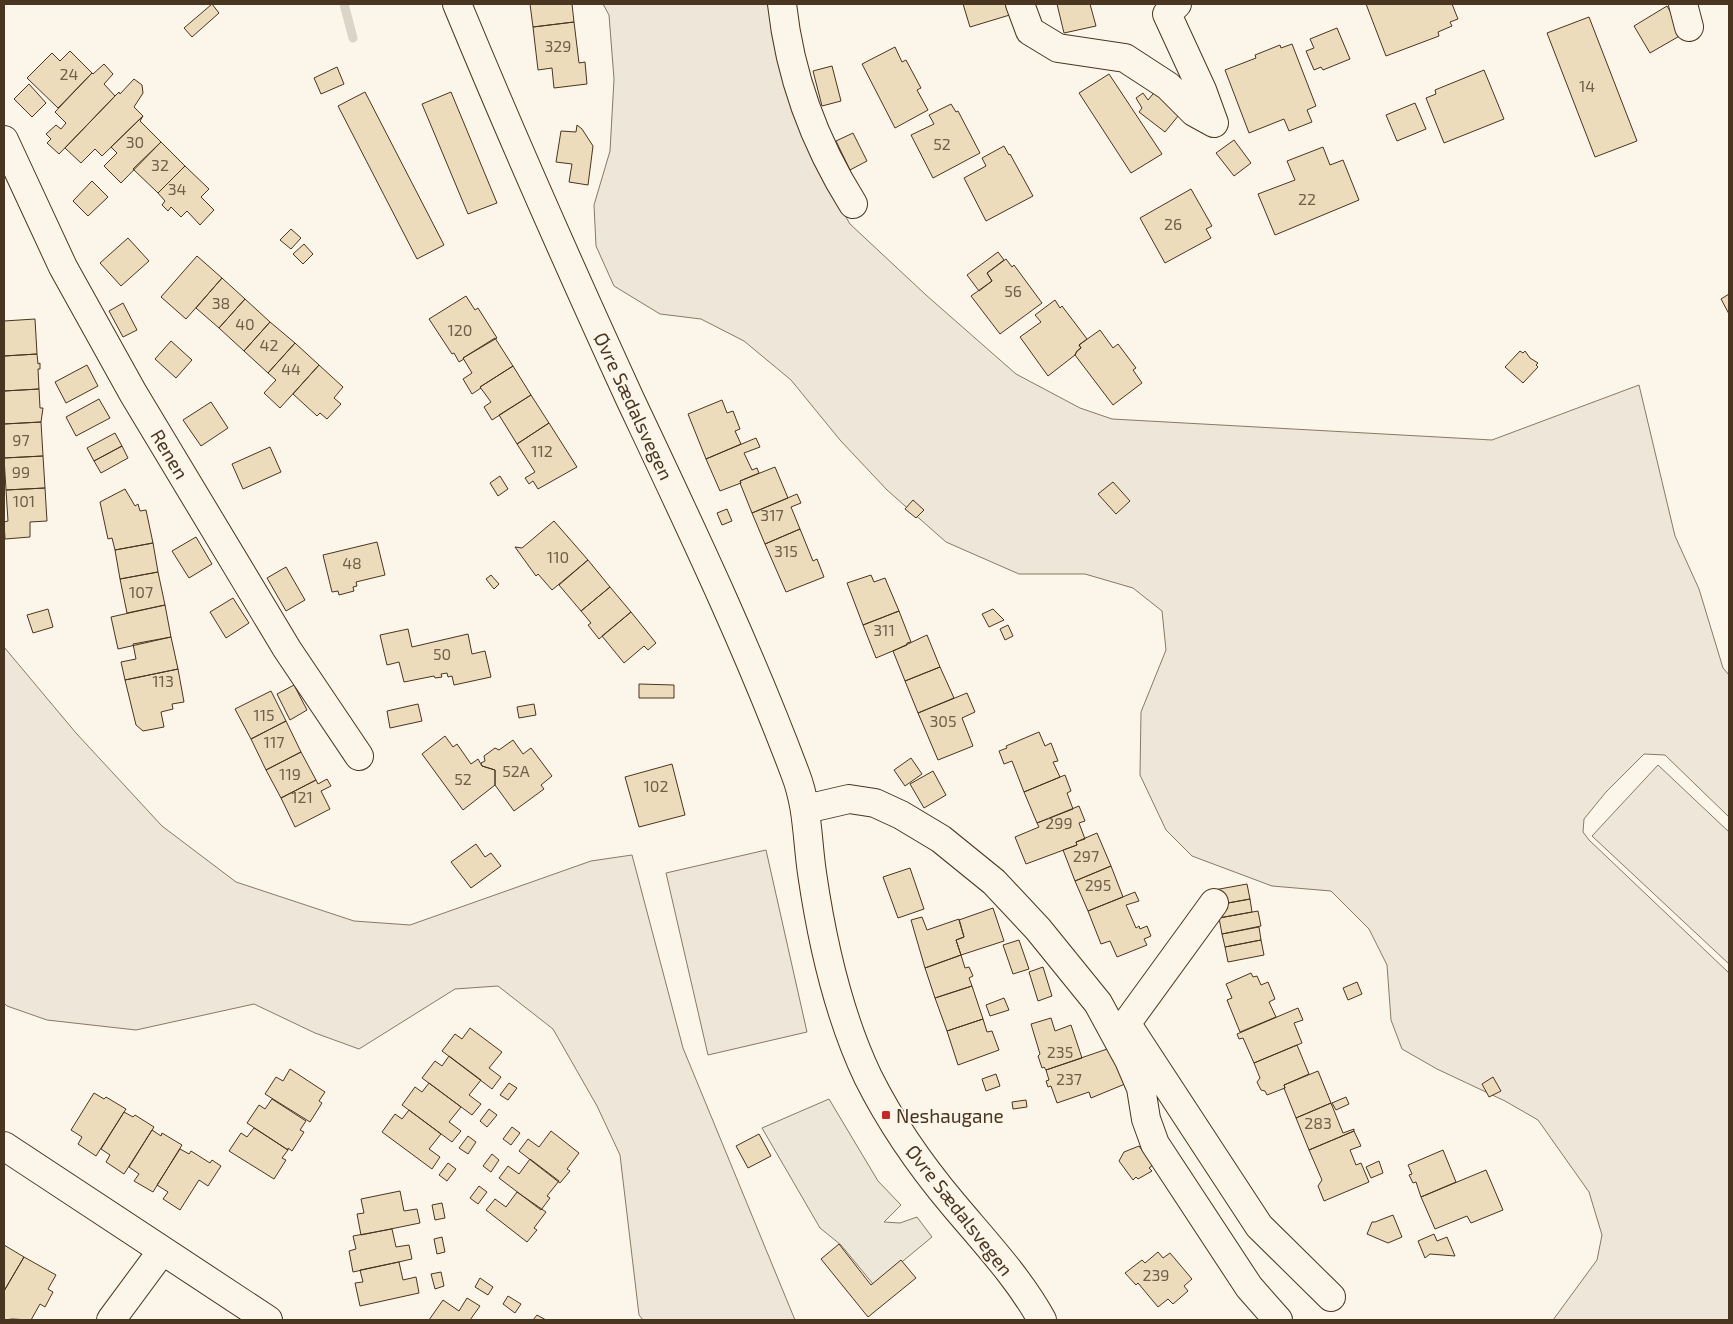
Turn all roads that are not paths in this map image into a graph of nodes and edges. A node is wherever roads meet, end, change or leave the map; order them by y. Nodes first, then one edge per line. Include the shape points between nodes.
1 (457, 4) edge
2 (782, 4) edge
3 (1020, 4) edge
4 (1177, 4) edge
5 (4, 140) edge
6 (853, 204) dead end
7 (359, 756) dead end
8 (806, 809) junction
9 (1214, 903) dead end
10 (1098, 1003) junction
11 (1126, 1024) junction
12 (4, 1146) edge
13 (162, 1251) junction
14 (1331, 1296) dead end
15 (111, 1320) edge
16 (268, 1320) edge
17 (1042, 1320) edge
18 (1278, 1320) edge

1 - 8 street, Øvre Sædalsvegen via 570,268 752,665
2 - 6 street via 797,84 836,178
3 - 4 street via 1030,31 1037,36 1058,48 1125,58 1168,86 1194,112 1214,123 1167,14
5 - 7 street, Renen via 63,267 133,392 287,649
8 - 10 street via 849,799 875,803 941,839 994,882 1038,929
8 - 17 street, Øvre Sædalsvegen via 812,873 835,986 867,1074 910,1147 1021,1288
9 - 11 street
10 - 11 street
10 - 18 street via 1141,1088 1146,1119 1155,1144 1249,1288
11 - 14 street via 1259,1226
12 - 13 street
13 - 15 street
13 - 16 street

